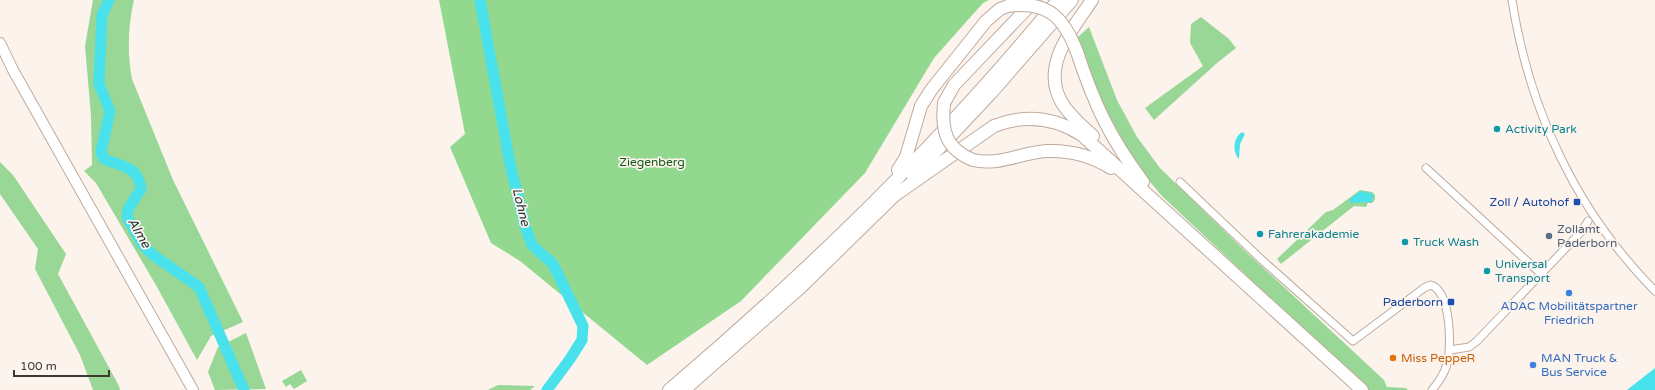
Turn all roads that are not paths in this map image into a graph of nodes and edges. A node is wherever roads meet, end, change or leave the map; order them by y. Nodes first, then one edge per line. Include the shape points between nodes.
1 (1034, 0) edge
2 (1058, 0) edge
3 (1072, 0) edge
4 (1092, 0) edge
5 (1512, 0) edge
6 (0, 43) edge
7 (1426, 168) dead end
8 (1180, 182) dead end
9 (1143, 188) junction
10 (883, 193) junction
11 (895, 195) junction
12 (1588, 221) dead end
13 (1541, 274) junction
14 (1655, 291) edge
15 (725, 348) junction
16 (1450, 350) junction
17 (193, 390) edge
18 (669, 390) edge
19 (684, 390) edge
20 (1362, 390) edge
21 (1432, 390) edge

1 - 9 highway, bridge via 954,85 944,103 942,120 950,143 964,156 973,160 994,162 1046,152 1076,153 1106,165
2 - 10 highway via 986,84
3 - 11 highway via 992,92
4 - 9 highway via 1056,61 1053,73 1056,91 1072,116
5 - 14 street via 1528,77 1563,164 1594,218
6 - 17 street
7 - 13 street
8 - 16 street via 1353,341 1424,288 1434,286 1444,298
9 - 10 highway, bridge via 1099,113 1064,24 1046,8 1027,2 1008,6 996,12 931,90 921,106 906,157
9 - 11 highway via 1068,127 1038,118 1023,118 1008,120 994,126
9 - 20 highway via 1208,243 1244,281
10 - 15 highway
11 - 15 highway via 800,288
12 - 13 street
13 - 16 street via 1470,347
15 - 18 highway
15 - 19 highway
16 - 21 street via 1443,375

